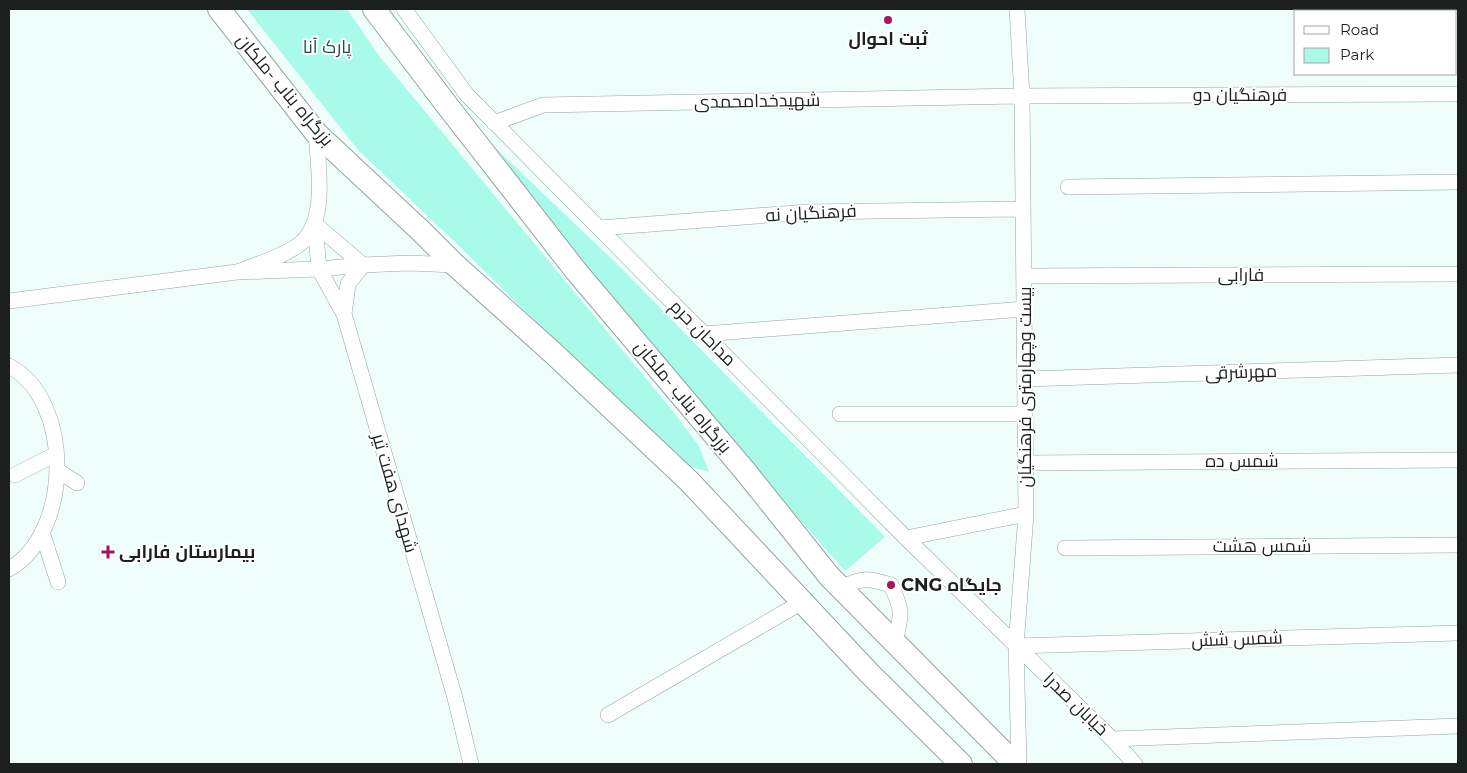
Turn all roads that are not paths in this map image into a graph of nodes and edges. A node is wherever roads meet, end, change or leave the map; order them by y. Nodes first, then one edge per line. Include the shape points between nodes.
1 (219, 9) edge
2 (374, 9) edge
3 (404, 9) edge
4 (1017, 9) edge
5 (1458, 94) edge
6 (1022, 96) junction
7 (494, 123) junction
8 (316, 133) junction
9 (1458, 182) edge
10 (1068, 187) dead end
11 (1023, 209) junction
12 (315, 224) junction
13 (599, 228) junction
14 (363, 265) junction
15 (456, 265) junction
16 (320, 270) junction
17 (237, 272) junction
18 (1458, 274) edge
19 (1024, 276) junction
20 (9, 301) edge
21 (1024, 309) junction
22 (344, 314) junction
23 (704, 334) junction
24 (1458, 365) edge
25 (9, 366) edge
26 (1025, 379) junction
27 (840, 414) dead end
28 (1025, 414) junction
29 (56, 454) junction
30 (1458, 460) edge
31 (1025, 462) junction
32 (57, 470) junction
33 (15, 475) dead end
34 (77, 483) dead end
35 (1026, 514) junction
36 (42, 532) junction
37 (906, 538) junction
38 (1458, 545) edge
39 (1065, 548) dead end
40 (9, 569) edge
41 (58, 582) dead end
42 (841, 588) junction
43 (802, 602) junction
44 (1458, 633) edge
45 (895, 642) junction
46 (1016, 646) junction
47 (608, 715) dead end
48 (1458, 726) edge
49 (1112, 740) junction
50 (471, 764) edge
51 (961, 764) edge
52 (1017, 764) edge
53 (1135, 764) edge

1 - 8 highway, بزرگراه بناب -ملکان
2 - 42 highway, بزرگراه بناب -ملکان via 576,271
3 - 7 street, مداحان حرم via 467,95
4 - 6 street, بیست وچهارمتری فرهنگیان
5 - 6 street, فرهنگیان دو
6 - 7 street, شهیدخدامحمدی via 543,106
6 - 11 street, بیست وچهارمتری فرهنگیان
7 - 13 street, مداحان حرم
8 - 12 street, شهدای هفت تیر via 320,188
8 - 15 highway, بزرگراه بناب -ملکان
9 - 10 street
11 - 13 street, فرهنگیان نه via 808,212
11 - 19 street, بیست وچهارمتری فرهنگیان
12 - 14 street
12 - 16 street, شهدای هفت تیر
12 - 17 street via 299,245
13 - 23 street, مداحان حرم
14 - 15 street
14 - 16 street
14 - 22 street via 348,284
15 - 43 highway, بزرگراه بناب -ملکان via 689,481
16 - 17 street
16 - 22 street, شهدای هفت تیر
17 - 20 street
18 - 19 street, فارابی
19 - 21 street, بیست وچهارمتری فرهنگیان
21 - 23 street
21 - 26 street, بیست وچهارمتری فرهنگیان
22 - 50 street, شهدای هفت تیر via 455,698
23 - 37 street, مداحان حرم
24 - 26 street, مهرشرقی
25 - 29 street via 31,383 48,411
26 - 28 street, بیست وچهارمتری فرهنگیان
27 - 28 street
28 - 31 street, بیست وچهارمتری فرهنگیان
29 - 32 street
29 - 33 street
30 - 31 street, شمس ده
31 - 35 street, بیست وچهارمتری فرهنگیان
32 - 34 street
32 - 36 street via 51,513
35 - 37 street
35 - 46 street, بیست وچهارمتری فرهنگیان
36 - 40 street via 36,544
36 - 41 street
37 - 46 street, مداحان حرم
38 - 39 street, شمس هشت
42 - 45 highway, بزرگراه بناب -ملکان
42 - 45 street via 865,580 891,585 901,607
43 - 47 street
43 - 51 highway, بزرگراه بناب -ملکان
44 - 46 street, شمس شش
45 - 52 highway, بزرگراه بناب -ملکان
46 - 49 street, خیابان صدرا
46 - 52 street, بیست وچهارمتری فرهنگیان
48 - 49 street
49 - 53 street, خیابان صدرا

